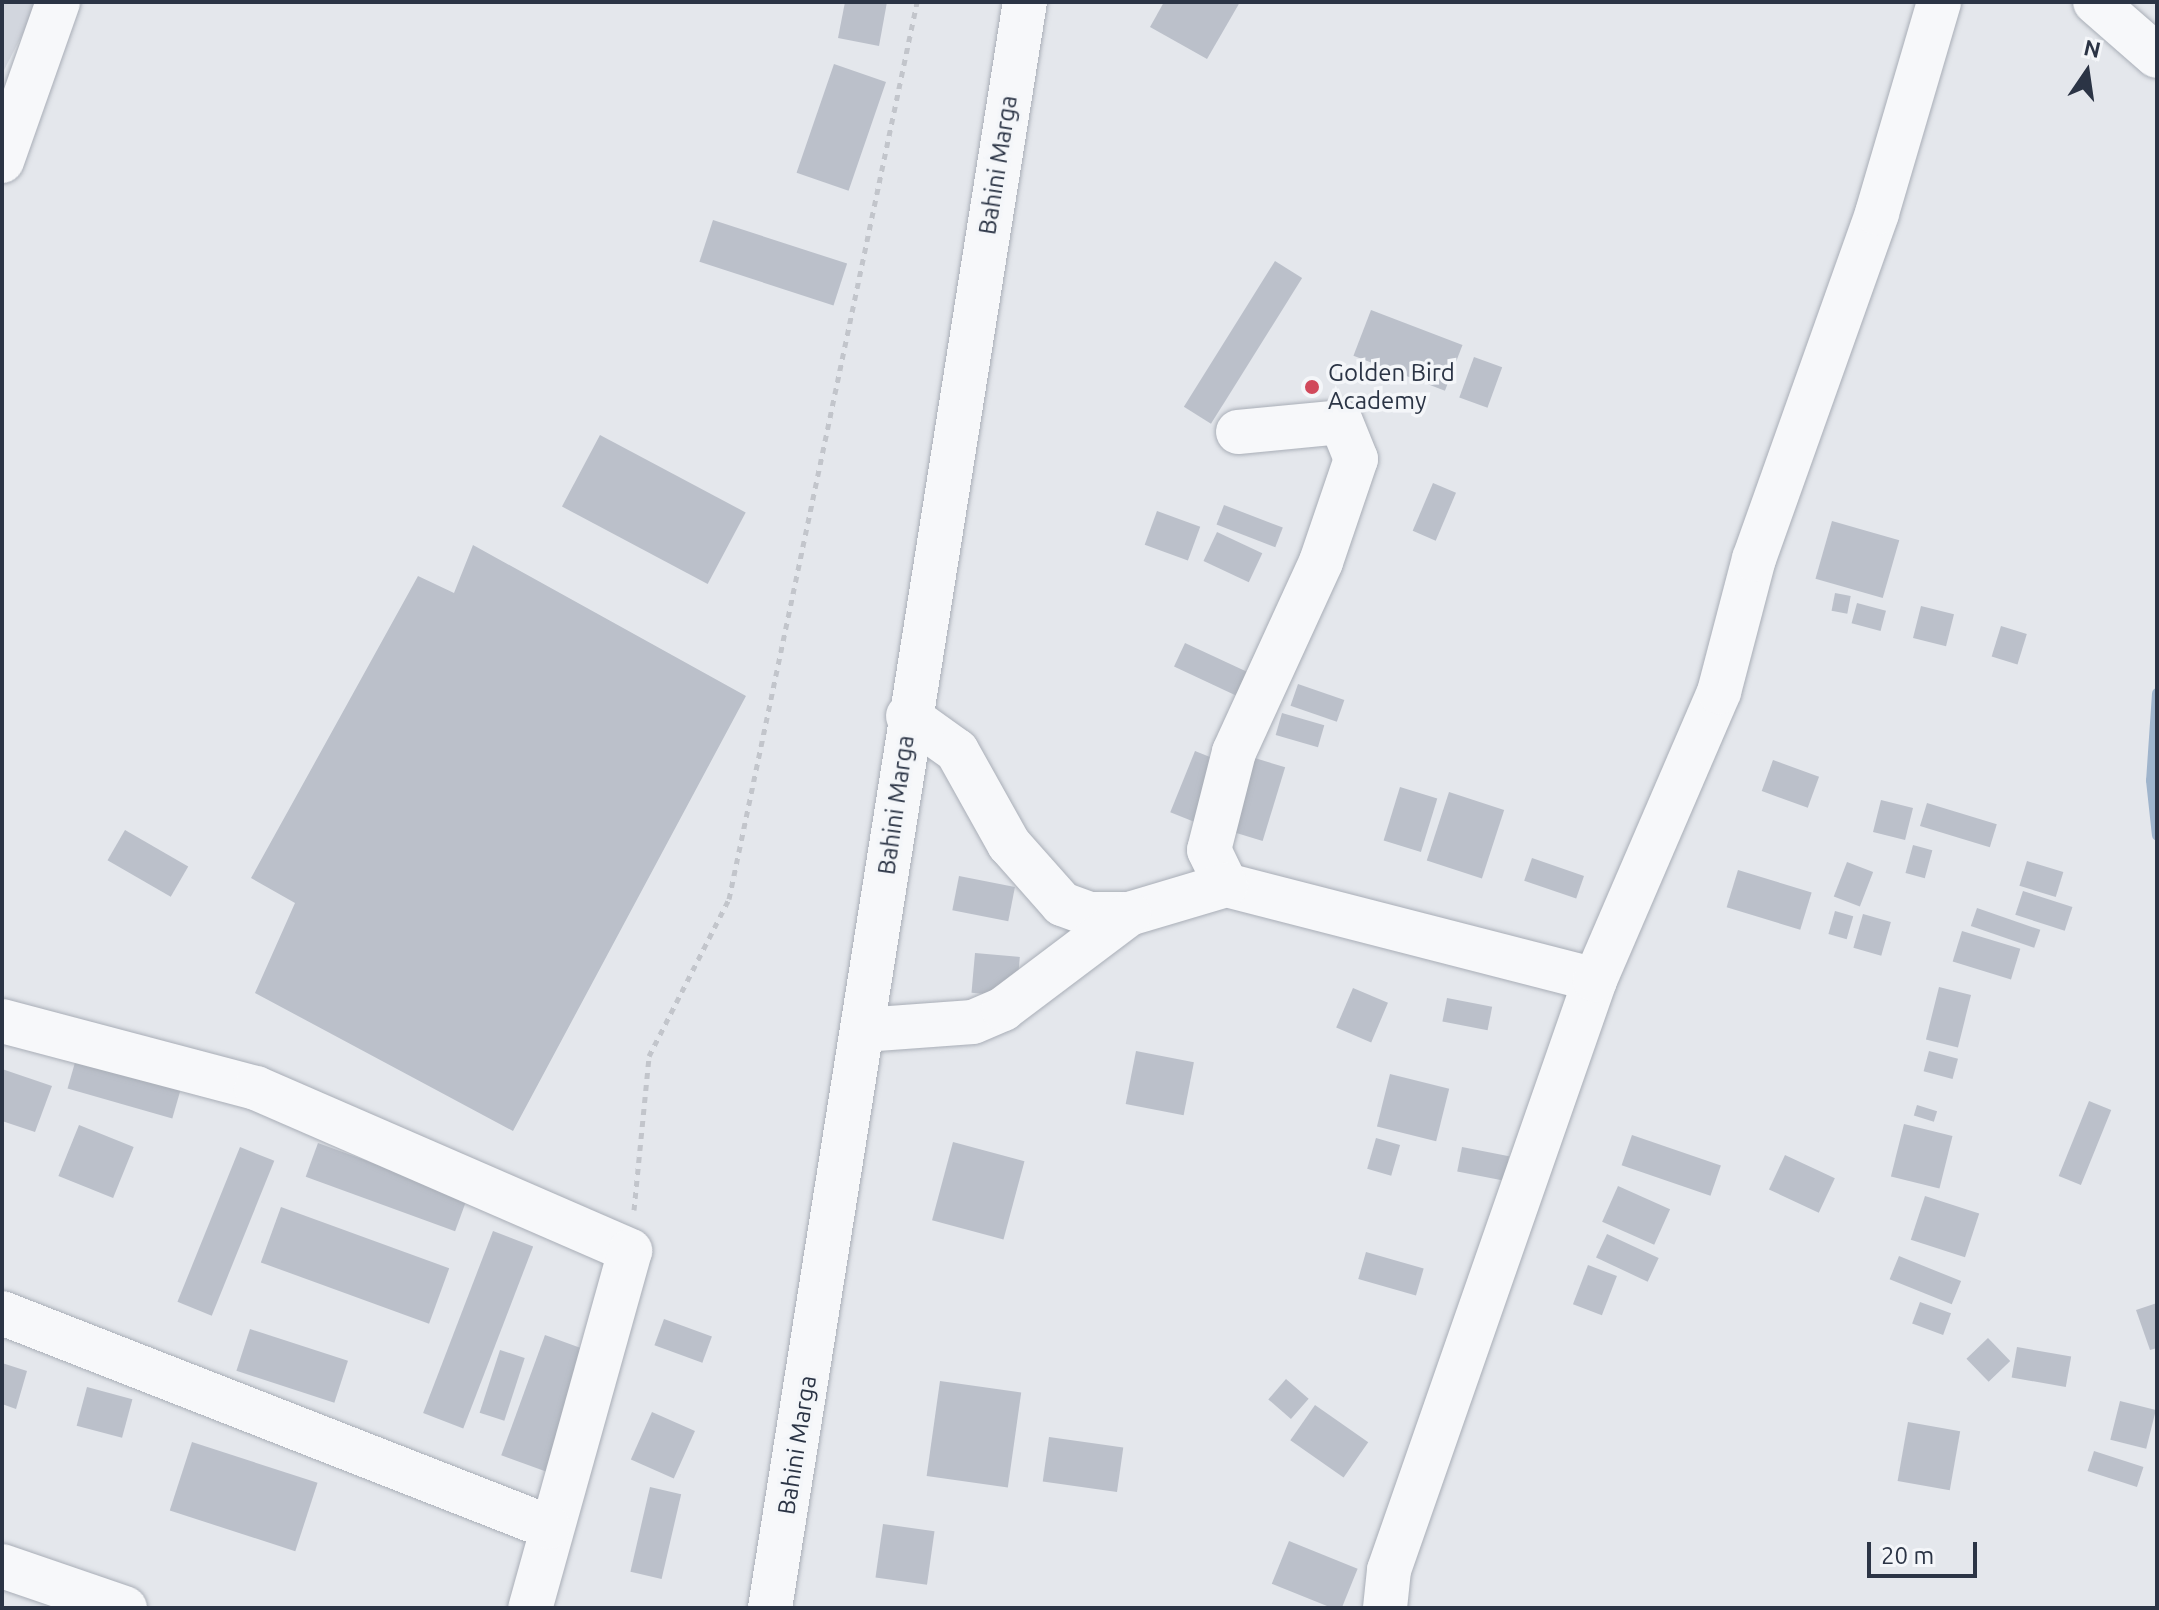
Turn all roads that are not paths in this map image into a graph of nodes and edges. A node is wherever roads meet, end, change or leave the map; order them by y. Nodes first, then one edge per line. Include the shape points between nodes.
1 (58, 2) edge
2 (1025, 2) edge
3 (1939, 2) edge
4 (2095, 2) edge
5 (2157, 56) edge
6 (2, 161) edge
7 (1238, 432) dead end
8 (908, 716) junction
9 (1226, 885) junction
10 (1129, 914) junction
11 (1595, 980) junction
12 (2, 1021) edge
13 (863, 1030) junction
14 (2, 1313) edge
15 (549, 1527) junction
16 (2, 1566) edge
17 (125, 1608) edge
18 (530, 1608) edge
19 (770, 1608) edge
20 (1385, 1608) edge

1 - 6 street
2 - 8 street, Bahini Marga
3 - 11 street via 1877,213 1754,559 1719,692
4 - 5 street
7 - 9 street via 1341,422 1356,459 1321,562 1234,752 1209,850
8 - 10 street via 957,751 1034,880 1062,904 1090,914
8 - 13 street, Bahini Marga
9 - 10 street
9 - 11 street
10 - 13 street via 1003,1009 973,1022
11 - 20 street via 1389,1570
12 - 15 street via 256,1088 630,1251
13 - 19 street, Bahini Marga
14 - 15 street
15 - 18 street
16 - 17 street

